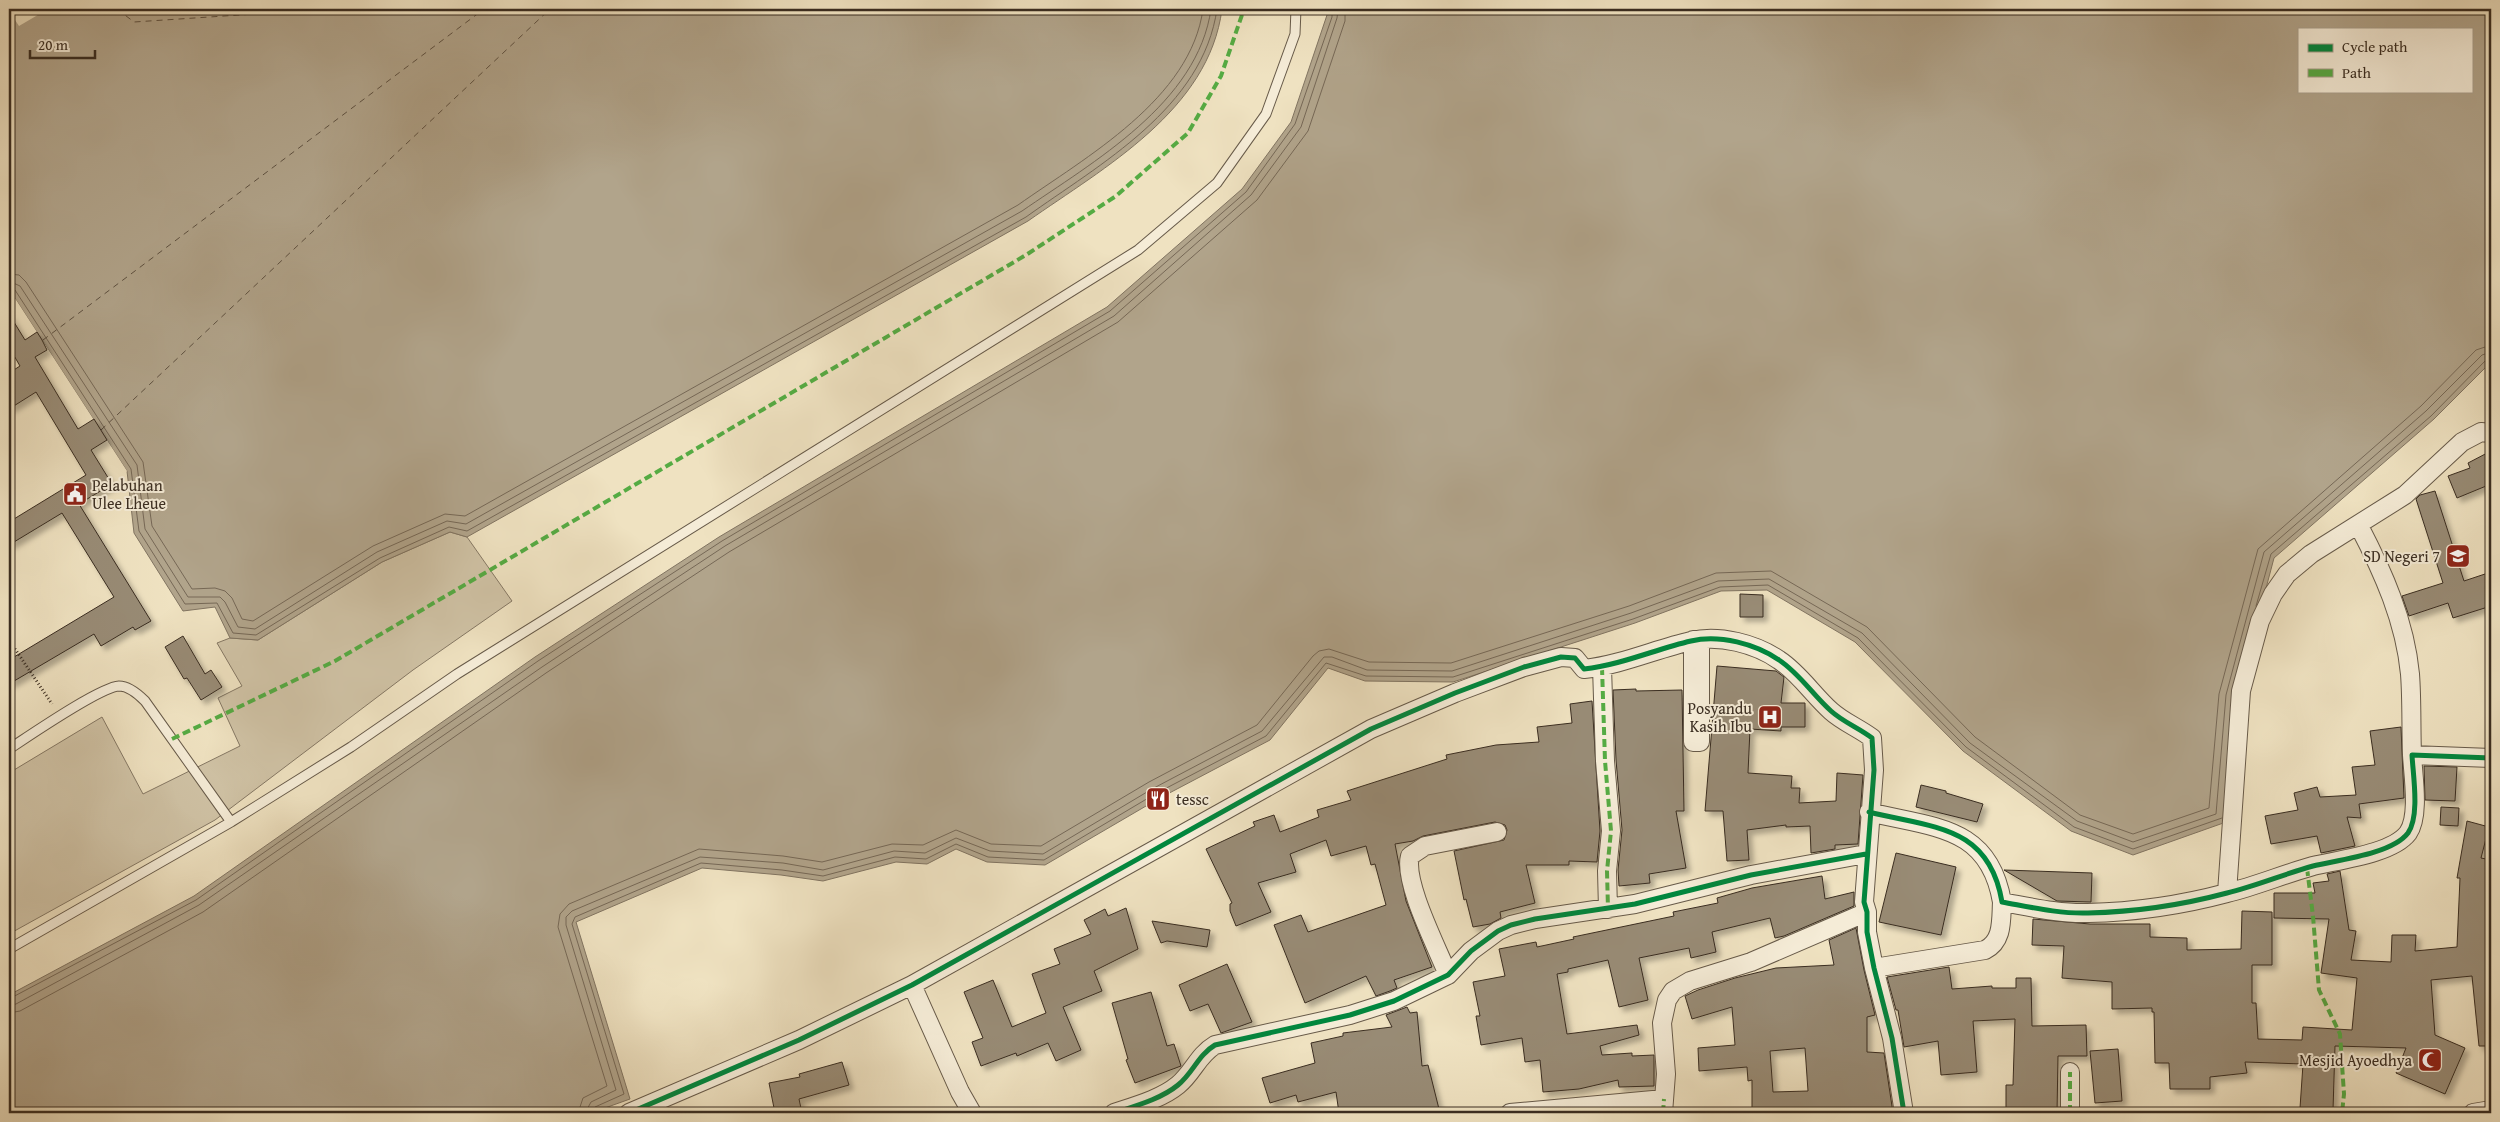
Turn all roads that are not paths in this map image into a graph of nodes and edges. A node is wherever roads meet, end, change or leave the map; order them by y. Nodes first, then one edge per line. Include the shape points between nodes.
1 (1296, 9) edge
2 (2491, 433) edge
3 (2359, 526) junction
4 (1602, 667) junction
5 (9, 749) edge
6 (2412, 754) junction
7 (2491, 758) edge
8 (1869, 812) junction
9 (231, 822) junction
10 (1496, 832) dead end
11 (1866, 854) junction
12 (2226, 893) junction
13 (2002, 902) junction
14 (1608, 909) junction
15 (1867, 912) junction
16 (9, 949) edge
17 (1874, 968) junction
18 (1448, 975) junction
19 (912, 985) junction
20 (2070, 1072) dead end
21 (1664, 1106) edge
22 (2491, 1110) edge
23 (629, 1113) edge
24 (972, 1113) edge
25 (1114, 1113) edge
26 (1510, 1113) edge
27 (1904, 1113) edge
28 (2070, 1113) edge
29 (2474, 1113) edge

1 - 9 lane via 1295,34 1266,114 1217,183 1138,250 457,674 351,747
2 - 3 street via 2481,432 2462,442 2405,495
3 - 6 street via 2398,615 2410,674
3 - 12 street via 2311,554 2287,574 2260,621 2241,691
4 - 8 street via 1693,640 1712,639 1730,641 1780,660 1832,712 1872,738 1874,770
4 - 14 street via 1611,831
4 - 19 street via 1584,669 1571,657 1533,664 1455,693 1371,730
5 - 9 lane via 98,693 119,686 133,690 145,701
6 - 7 street
6 - 12 street via 2414,812 2409,832 2398,842 2382,850 2307,868
8 - 11 street
8 - 13 street via 1968,839 1990,863 1998,880
9 - 16 lane
10 - 18 street via 1425,846 1410,856 1413,886
11 - 14 street via 1750,875
11 - 15 street via 1864,902
12 - 13 street via 2171,904 2087,913
13 - 17 street via 1998,937 1992,946
14 - 18 street via 1512,925 1472,951
15 - 17 street
15 - 21 street via 1751,962 1690,981 1673,991 1663,1017
17 - 27 street via 1892,1038
18 - 25 street via 1373,1008 1215,1045 1205,1051 1178,1085 1162,1095
19 - 23 street via 799,1040
19 - 24 street
20 - 28 street
21 - 26 street
22 - 29 street

